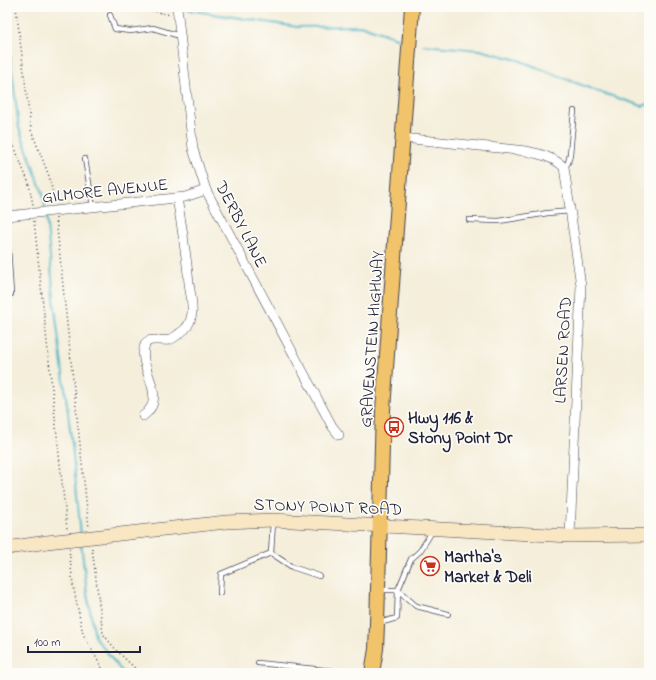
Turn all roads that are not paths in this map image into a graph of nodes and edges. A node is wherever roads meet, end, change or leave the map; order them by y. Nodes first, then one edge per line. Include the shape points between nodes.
1 (177, 7) edge
2 (412, 7) edge
3 (110, 15) dead end
4 (180, 36) junction
5 (574, 111) dead end
6 (403, 138) junction
7 (85, 159) dead end
8 (564, 167) junction
9 (206, 190) junction
10 (178, 198) junction
11 (93, 207) junction
12 (571, 211) junction
13 (7, 216) edge
14 (469, 220) dead end
15 (7, 231) edge
16 (7, 292) edge
17 (143, 416) dead end
18 (339, 435) dead end
19 (273, 520) junction
20 (380, 525) junction
21 (434, 528) junction
22 (649, 534) edge
23 (570, 536) junction
24 (7, 548) edge
25 (271, 552) junction
26 (319, 576) dead end
27 (378, 590) junction
28 (398, 590) junction
29 (220, 593) dead end
30 (448, 614) dead end
31 (377, 624) junction
32 (258, 663) dead end
33 (353, 673) edge
34 (372, 673) edge

1 - 4 street, DERBY LANE
2 - 6 main road, GRAVENSTEIN HIGHWAY
3 - 4 lane via 115,28 130,31 153,28
4 - 9 street, DERBY LANE via 193,150
5 - 8 lane via 570,154
6 - 8 street via 526,151 550,158
6 - 20 main road, GRAVENSTEIN HIGHWAY via 385,386
7 - 11 lane
8 - 12 street, LARSEN ROAD
9 - 10 street, GILMORE AVENUE
9 - 18 street, DERBY LANE
10 - 11 street, GILMORE AVENUE
10 - 17 street via 192,311 188,326 181,333 170,340 151,340 144,345 144,358 154,396 152,408
11 - 13 street, GILMORE AVENUE
12 - 14 lane via 499,221
12 - 23 street, LARSEN ROAD via 581,286
15 - 16 lane via 11,294
19 - 20 main road, STONY POINT ROAD
19 - 24 main road, STONY POINT ROAD, bridge via 226,522
19 - 25 lane
20 - 21 main road, STONY POINT ROAD
20 - 27 main road, GRAVENSTEIN HIGHWAY
21 - 23 main road, STONY POINT ROAD
21 - 28 lane via 420,551 411,560
22 - 23 main road, STONY POINT ROAD
25 - 26 lane via 292,567
25 - 29 lane via 221,574
27 - 28 lane
27 - 31 main road, GRAVENSTEIN HIGHWAY
28 - 30 lane via 416,606
28 - 31 lane via 397,618
31 - 34 main road, GRAVENSTEIN HIGHWAY
32 - 33 lane

